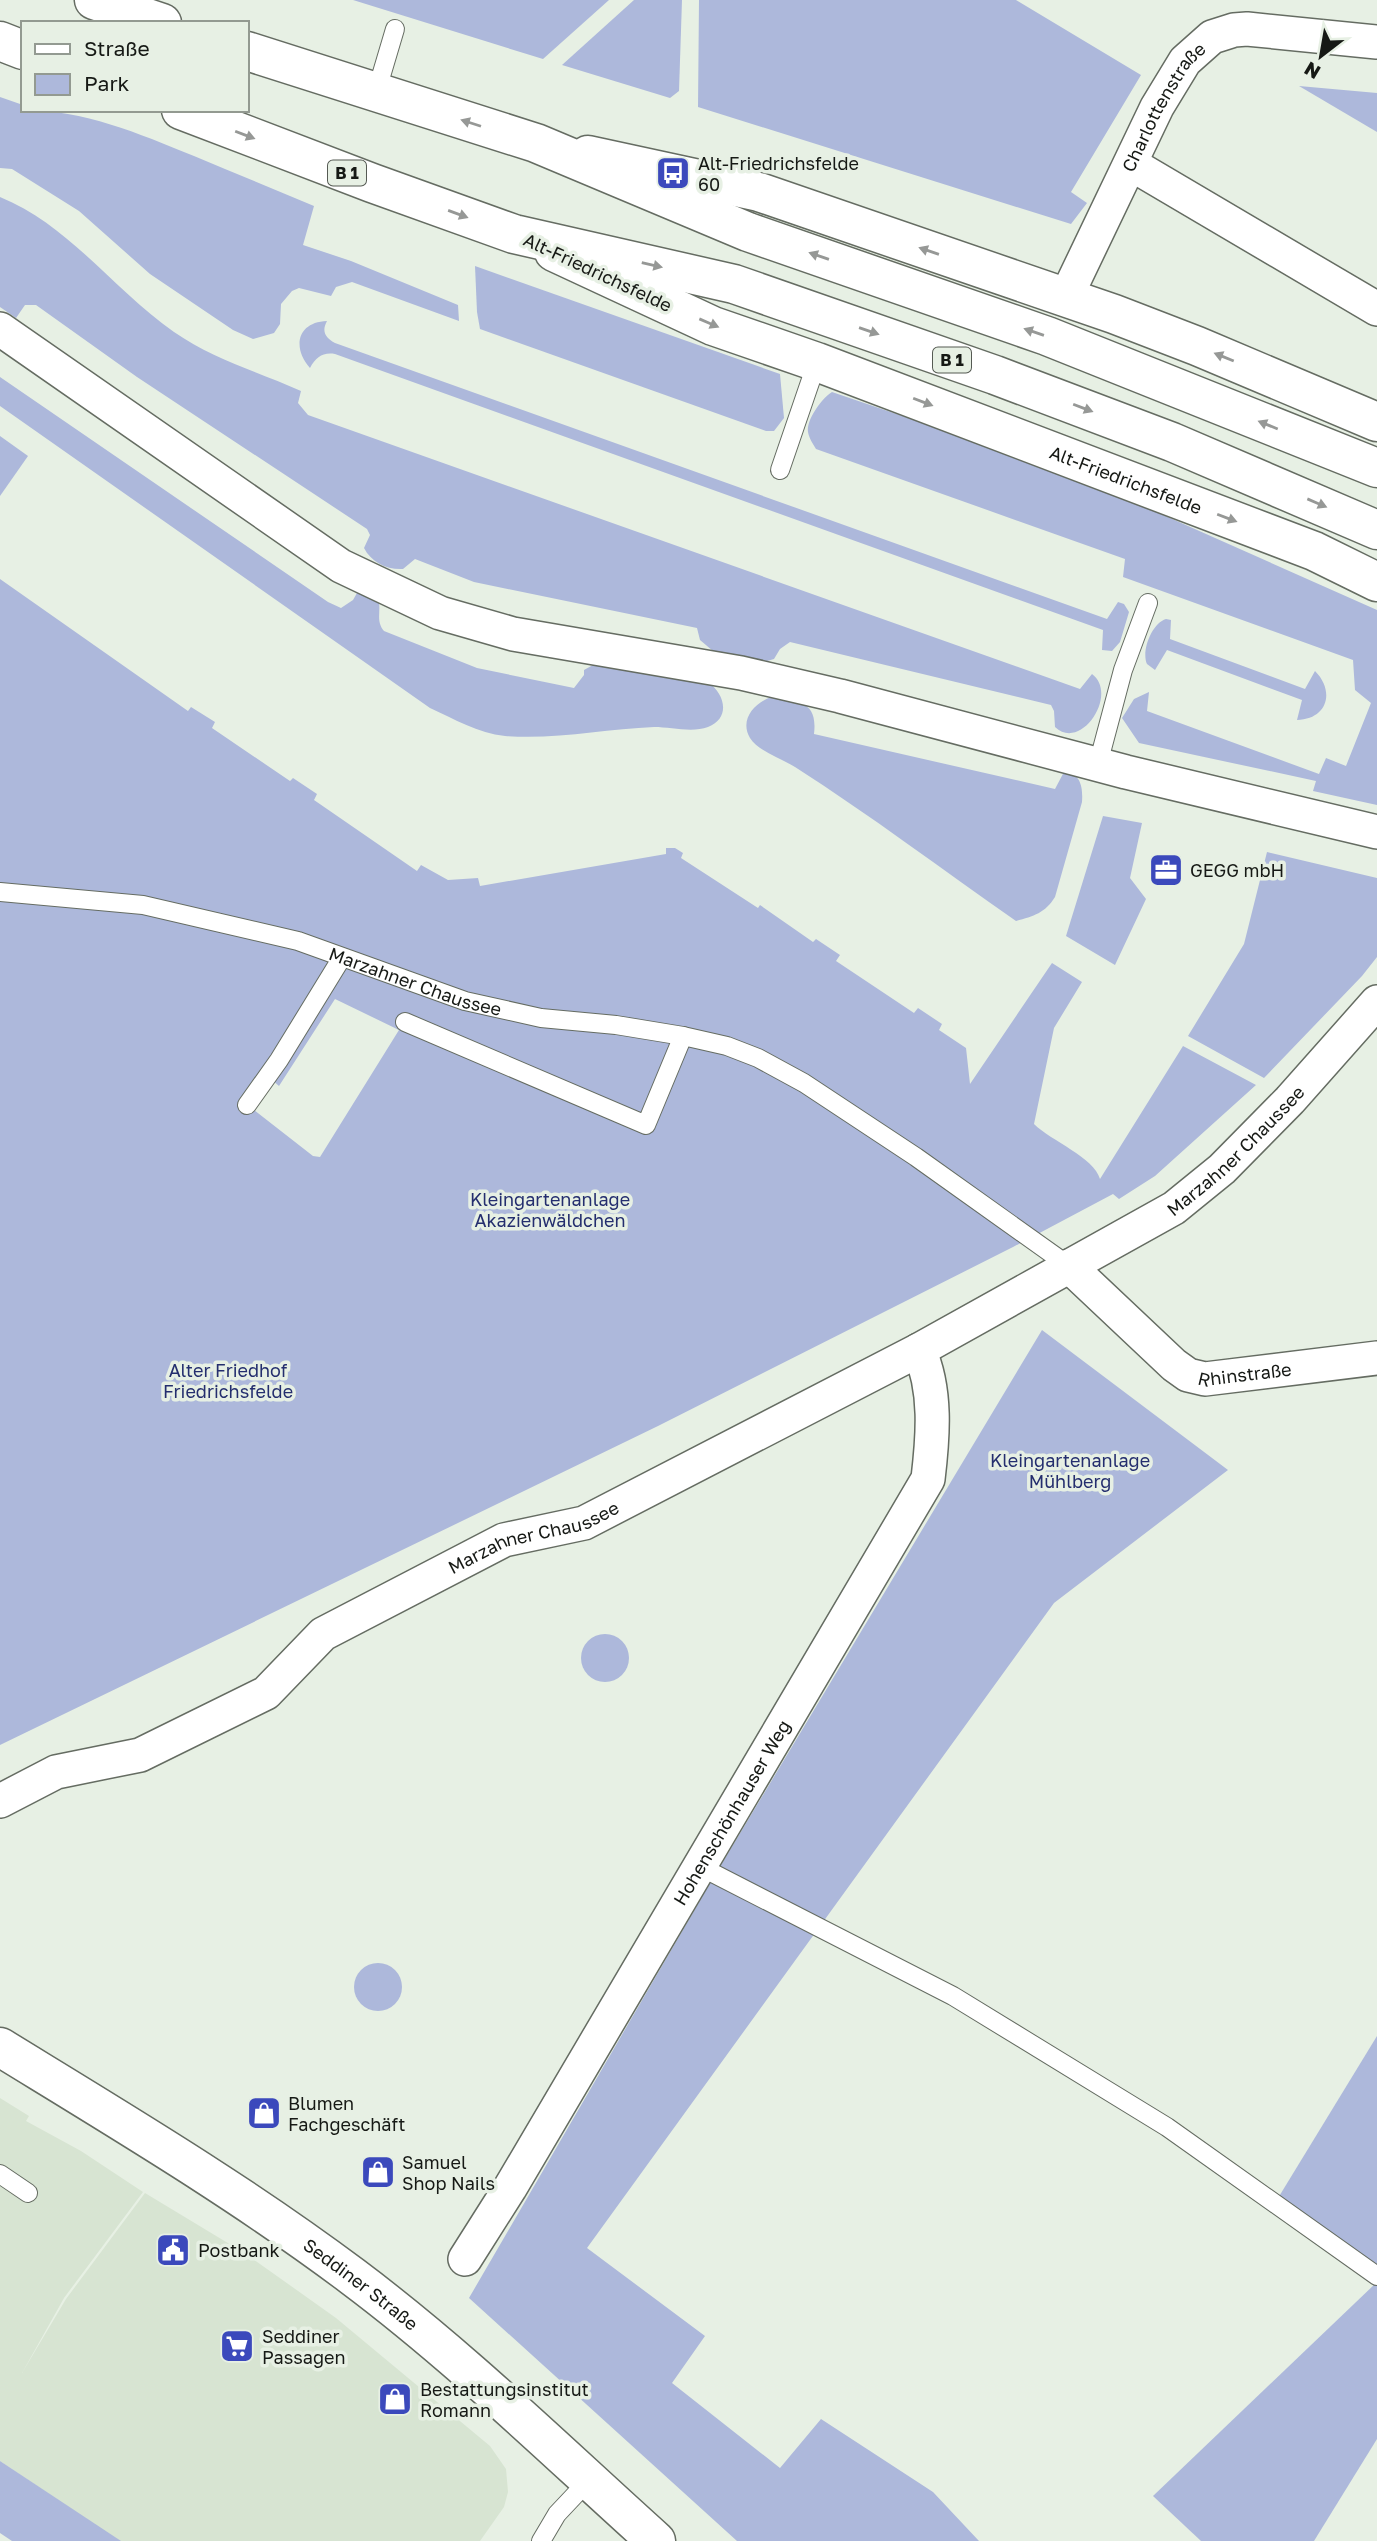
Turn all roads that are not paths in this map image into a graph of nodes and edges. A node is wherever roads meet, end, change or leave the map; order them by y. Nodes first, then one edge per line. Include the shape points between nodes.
1 (94, 0) edge
2 (156, 21) edge
3 (395, 29) dead end
4 (0, 41) edge
5 (1377, 43) edge
6 (21, 49) edge
7 (248, 51) edge
8 (376, 93) junction
9 (186, 112) edge
10 (536, 143) junction
11 (1131, 164) junction
12 (514, 234) junction
13 (1066, 297) junction
14 (1377, 309) edge
15 (0, 329) edge
16 (817, 362) junction
17 (1377, 422) edge
18 (1377, 468) edge
19 (780, 470) dead end
20 (1377, 530) edge
21 (1377, 582) edge
22 (1148, 603) dead end
23 (1098, 764) junction
24 (1377, 832) edge
25 (0, 892) edge
26 (341, 959) junction
27 (1377, 1002) edge
28 (405, 1022) dead end
29 (683, 1036) junction
30 (247, 1105) dead end
31 (1069, 1266) junction
32 (919, 1350) junction
33 (1377, 1358) edge
34 (0, 1801) edge
35 (699, 1866) junction
36 (0, 2047) edge
37 (0, 2174) edge
38 (28, 2193) dead end
39 (465, 2259) dead end
40 (1377, 2276) edge
41 (589, 2480) junction
42 (541, 2541) edge
43 (656, 2541) edge

1 - 2 main road
3 - 8 lane
4 - 6 main road
5 - 11 street, Charlottenstraße via 1247,29 1212,37 1185,61
7 - 8 main road
10 -> 8 main road
9 -> 12 main road, B 1
13 -> 10 main road via 760,192
18 -> 10 main road via 1047,336 748,232
11 - 13 street, Charlottenstraße
11 - 14 street
12 -> 16 main road, Alt-Friedrichsfelde via 713,326
12 -> 20 main road, Alt-Friedrichsfelde / B 1 via 734,284 1160,437
17 -> 13 main road via 1198,346
15 - 23 street via 341,566 440,613 513,634 741,673
16 - 19 lane
16 -> 21 main road, Alt-Friedrichsfelde via 1314,551
22 - 23 lane via 1123,670
23 - 24 street
25 - 26 lane, Marzahner Chaussee via 142,905 298,941
26 - 29 lane, Marzahner Chaussee via 465,1001 541,1018
26 - 30 lane
27 - 31 street, Marzahner Chaussee via 1222,1169 1174,1208
28 - 29 lane via 646,1125
29 - 31 lane, Marzahner Chaussee via 758,1058 804,1083
31 - 32 street, Marzahner Chaussee
31 - 33 street, Rhinstraße via 1188,1375 1232,1377
32 - 34 street, Marzahner Chaussee via 584,1523 494,1545 323,1634 266,1693 140,1755 56,1772
32 - 35 street, Hohenschönhauser Weg via 927,1368 933,1431 928,1479
35 - 39 street, Hohenschönhauser Weg
35 - 40 lane via 953,1996 1167,2127
36 - 41 main road, Seddiner Straße via 181,2159 350,2274 411,2321
37 - 38 lane
41 - 42 lane via 557,2514
41 - 43 main road, Seddiner Straße

